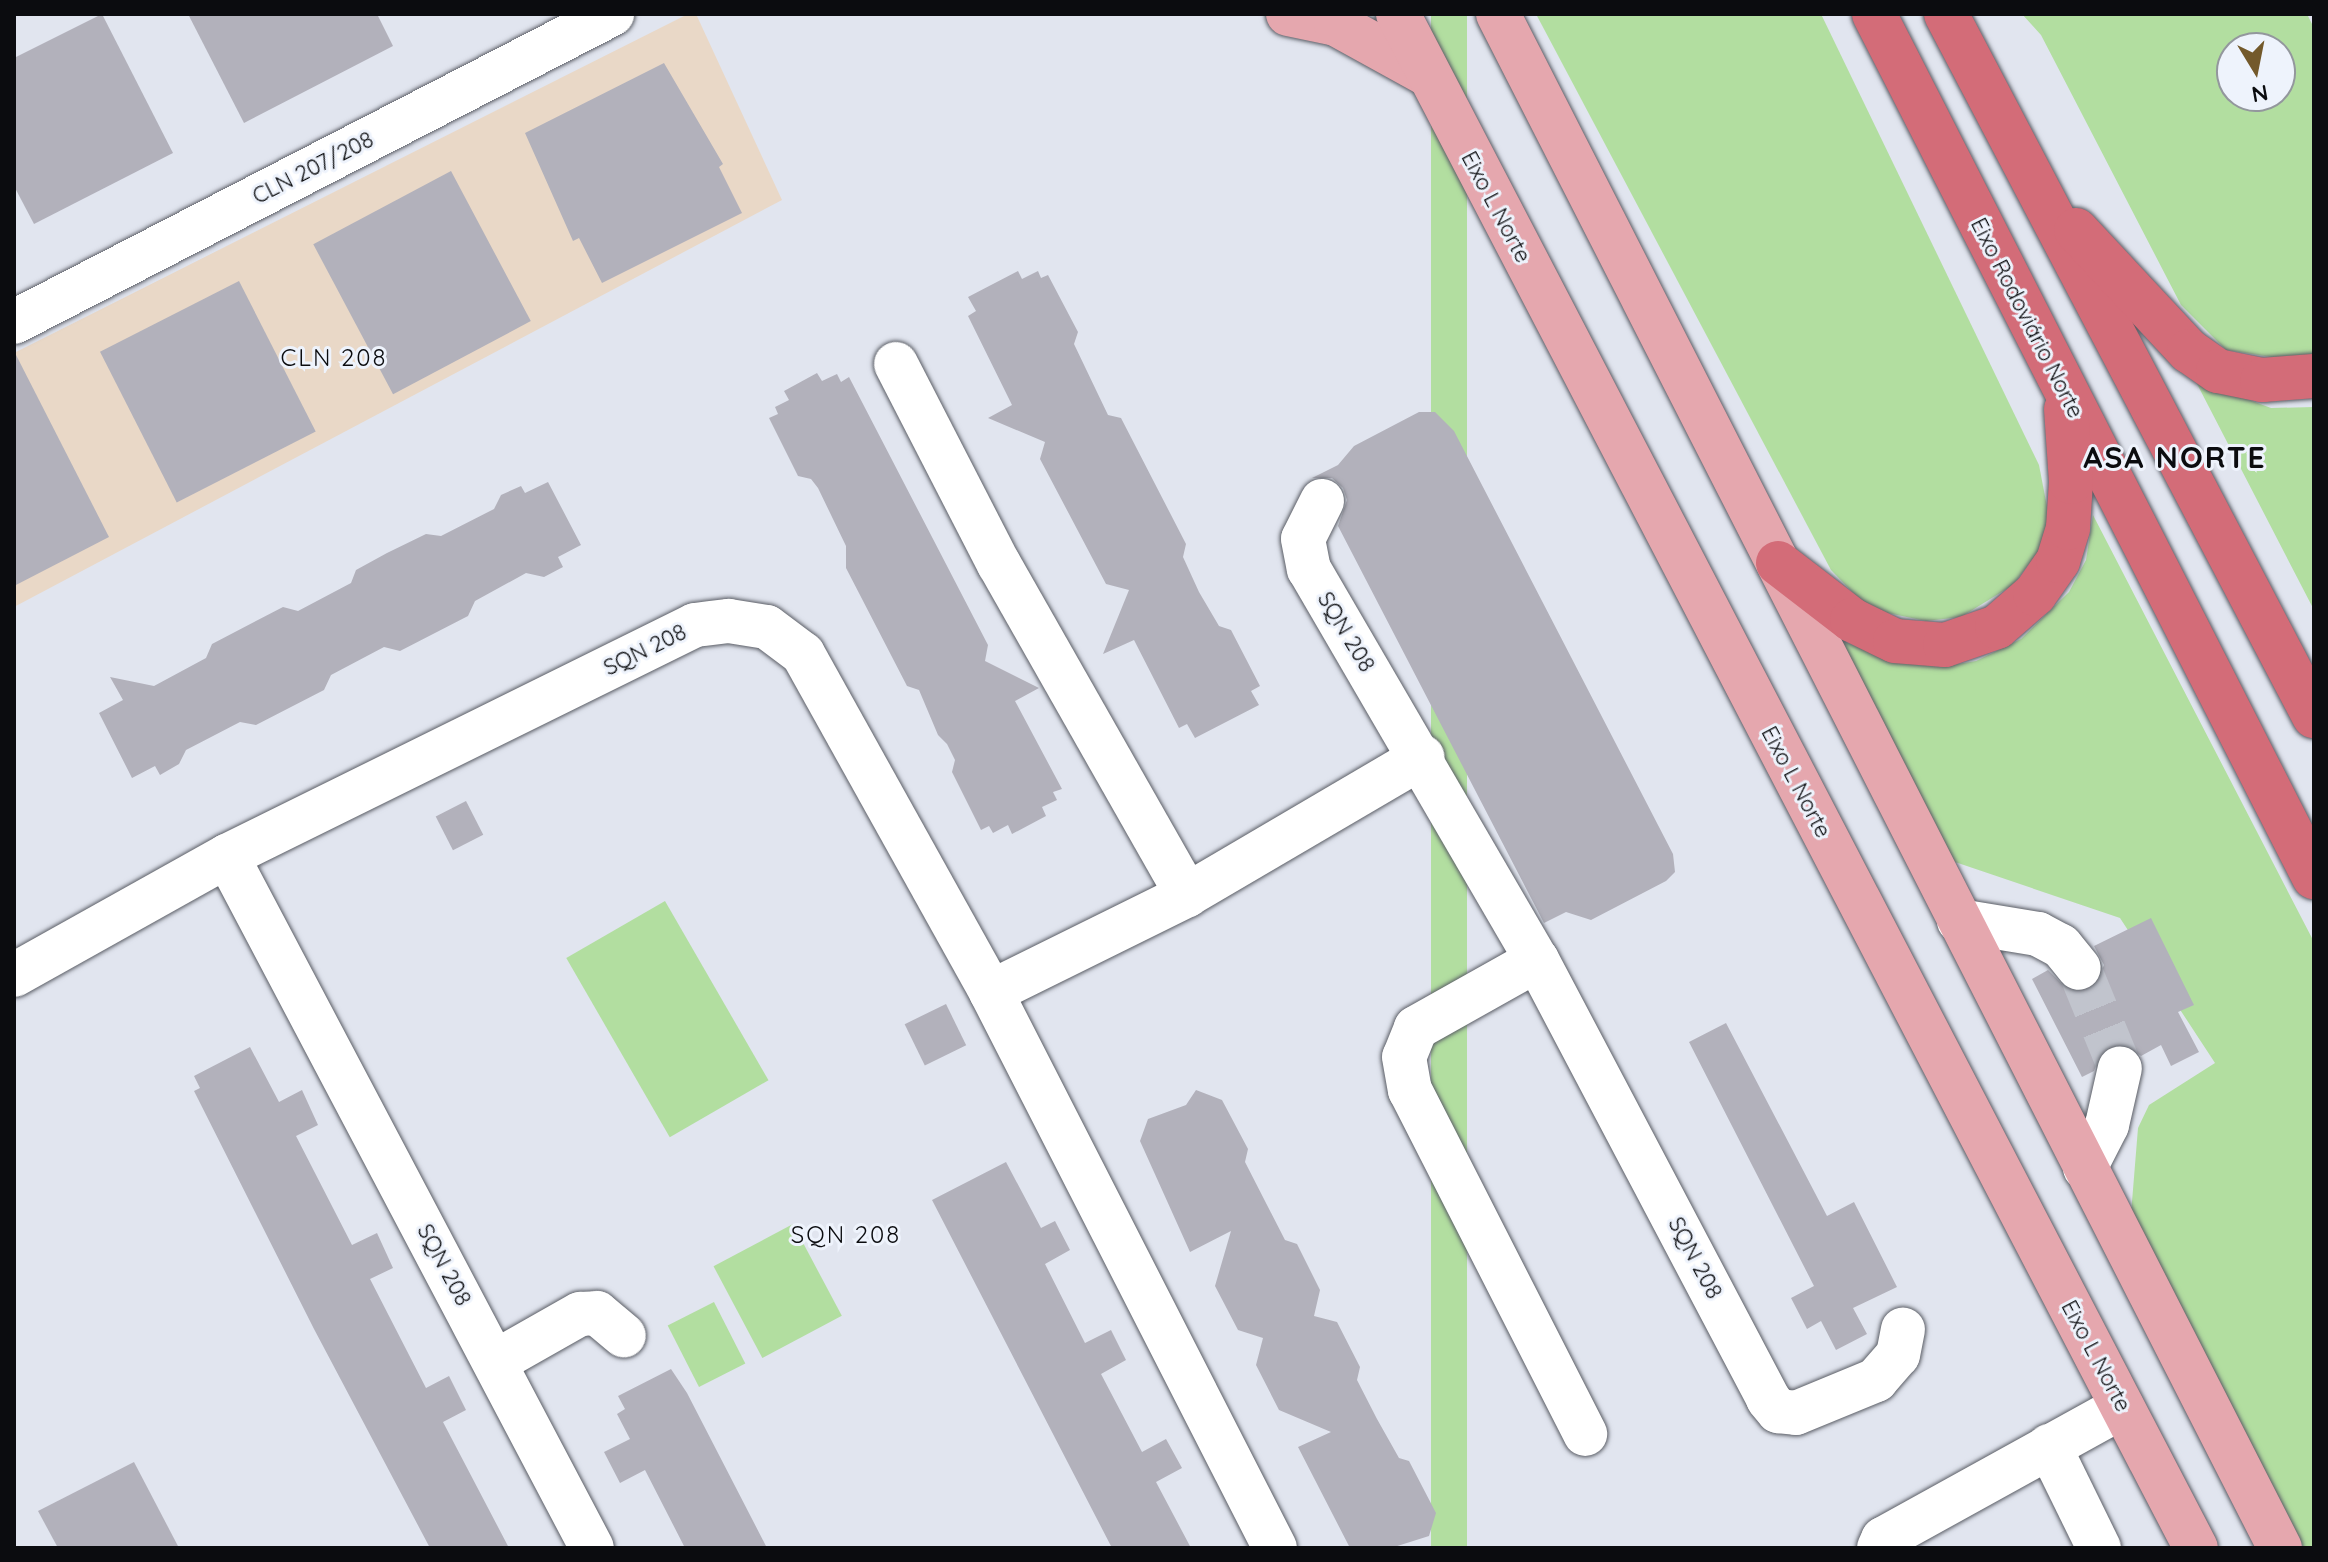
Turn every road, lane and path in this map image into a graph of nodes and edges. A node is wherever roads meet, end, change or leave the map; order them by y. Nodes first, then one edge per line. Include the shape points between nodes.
1 (612, 14) edge
2 (1288, 14) edge
3 (1398, 14) edge
4 (1498, 14) edge
5 (1874, 14) edge
6 (1946, 14) edge
7 (1427, 74) junction
8 (2038, 189) junction
9 (14, 322) edge
10 (896, 364) dead end
11 (2314, 376) edge
12 (2066, 395) junction
13 (1322, 501) dead end
14 (1778, 563) junction
15 (2314, 716) edge
16 (1422, 757) junction
17 (227, 856) junction
18 (2314, 877) edge
19 (1187, 895) junction
20 (1959, 921) junction
21 (1537, 960) junction
22 (2079, 968) tunnel mouth
23 (14, 975) edge
24 (991, 992) junction
25 (2120, 1068) tunnel mouth
26 (2085, 1168) junction
27 (1903, 1329) dead end
28 (624, 1336) dead end
29 (495, 1362) junction
30 (2122, 1407) junction
31 (1585, 1434) dead end
32 (2049, 1446) junction
33 (592, 1548) edge
34 (1275, 1548) edge
35 (1879, 1548) edge
36 (2099, 1548) edge
37 (2196, 1548) edge
38 (2280, 1548) edge

1 - 9 street, CLN 207/208
2 - 7 main road via 1336,24
3 - 7 main road, Eixo L Norte
4 - 14 main road
5 - 12 highway, Eixo Rodoviário Norte
6 - 8 highway
7 - 30 main road, Eixo L Norte
8 - 11 highway via 2189,351 2218,371 2262,380
8 - 15 highway
10 - 19 street via 999,564
12 - 14 highway via 2068,528 2046,581 1997,627 1945,645 1895,641 1852,620
12 - 18 highway, Eixo Rodoviário Norte
13 - 16 street, SQN 208 via 1303,539 1309,569
14 - 20 main road
16 - 19 street
16 - 21 street, SQN 208
17 - 23 street, SQN 208
17 - 24 street, SQN 208 via 695,625 751,623 767,627 803,654
17 - 29 street, SQN 208
19 - 24 street
20 - 22 street via 2038,934 2061,946
20 - 26 main road
21 - 27 street, SQN 208 via 1778,1411 1796,1413 1876,1380 1898,1355
21 - 31 street via 1416,1028 1404,1057 1410,1090
24 - 34 street, SQN 208
25 - 26 street via 2107,1125
26 - 38 main road
28 - 29 street via 597,1313 580,1314
29 - 33 street, SQN 208
30 - 32 street
30 - 37 main road, Eixo L Norte
32 - 35 street via 1883,1539
32 - 36 street

